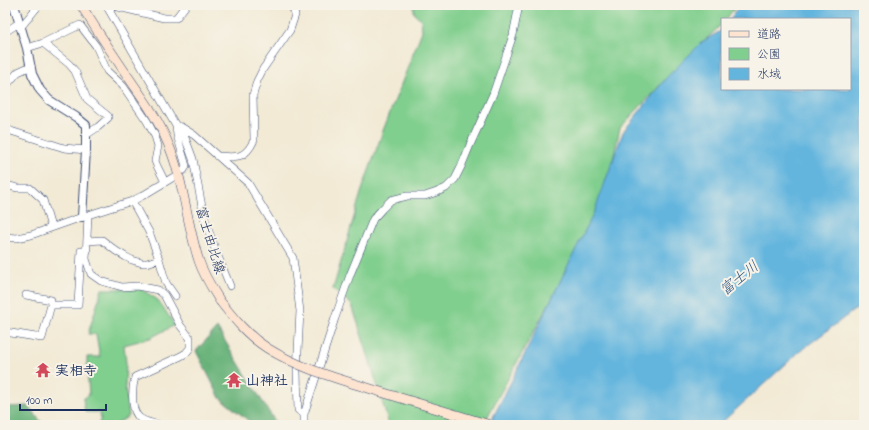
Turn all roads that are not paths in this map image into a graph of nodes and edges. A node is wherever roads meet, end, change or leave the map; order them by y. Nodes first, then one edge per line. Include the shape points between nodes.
1 (14, 5) edge
2 (39, 5) edge
3 (81, 5) edge
4 (106, 5) edge
5 (110, 5) edge
6 (186, 5) edge
7 (296, 5) edge
8 (519, 5) edge
9 (20, 25) junction
10 (5, 32) edge
11 (43, 43) junction
12 (27, 48) junction
13 (31, 66) junction
14 (6, 83) edge
15 (179, 126) junction
16 (5, 128) edge
17 (86, 135) junction
18 (86, 150) junction
19 (217, 156) junction
20 (184, 170) dead end
21 (172, 178) dead end
22 (165, 182) junction
23 (5, 185) edge
24 (132, 201) junction
25 (85, 216) junction
26 (51, 227) junction
27 (5, 237) edge
28 (87, 241) junction
29 (87, 251) junction
30 (159, 259) junction
31 (230, 286) dead end
32 (26, 295) dead end
33 (175, 296) dead end
34 (51, 304) junction
35 (5, 332) edge
36 (304, 414) junction
37 (160, 425) edge
38 (304, 425) edge
39 (490, 425) edge

1 - 9 street
2 - 9 street
3 - 39 main road, 富士由比線, bridge via 154,114 176,165 199,261 208,282 234,320 266,348 303,367
4 - 15 street
5 - 6 street via 164,18 176,18
7 - 19 street via 290,30 257,81 253,96 254,140 251,146 240,156
8 - 36 street via 509,47 493,94 455,179 446,188 425,196 407,196 391,200 373,219 350,275
9 - 10 street
9 - 12 street
11 - 12 street
11 - 17 street via 69,64 75,71 87,99 108,116
11 - 22 street via 80,25 96,46 106,71 123,86 153,131 158,146 155,161
12 - 13 street
13 - 14 street via 18,72
13 - 17 street via 40,90 49,100 86,124
15 - 19 street via 194,135
15 - 20 street via 177,135 186,166
15 - 31 street via 193,159 204,217
16 - 18 street via 64,148
17 - 18 street
18 - 25 street
19 - 36 street via 248,183 293,258 300,311 298,410
21 - 22 street
22 - 24 street
23 - 26 street via 30,188 43,200
24 - 25 street
24 - 30 street via 149,232
25 - 26 street
25 - 28 street
26 - 27 street via 31,235
28 - 29 street
28 - 30 street via 102,240 126,257 142,263
29 - 34 street via 81,251 78,306
29 - 37 street via 86,259 91,274 101,281 122,288 137,286 158,290 164,295 190,338 190,348 186,353 135,377 133,403 137,416 145,422
30 - 33 street via 166,283
32 - 34 street via 51,300
34 - 35 street via 42,338
36 - 38 street

